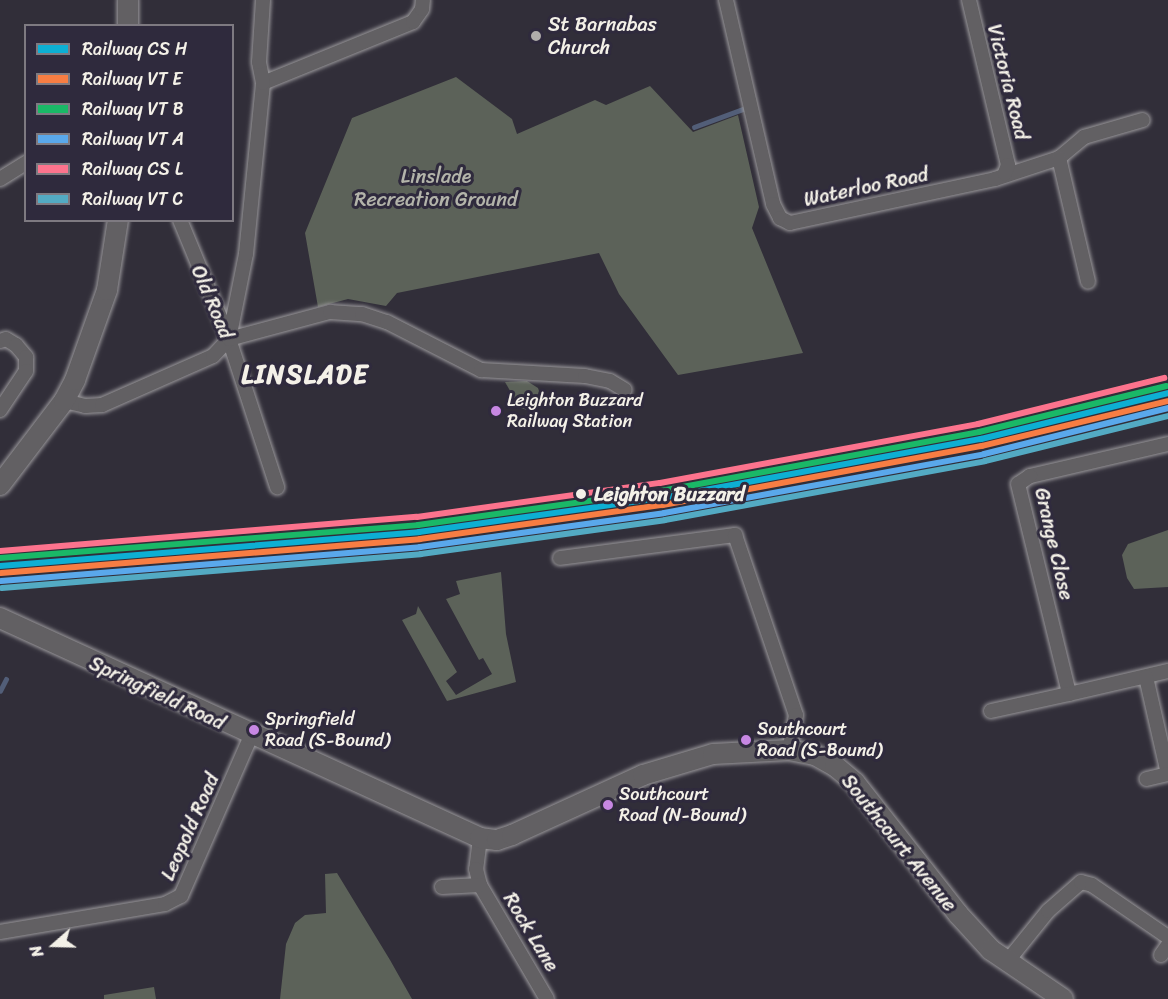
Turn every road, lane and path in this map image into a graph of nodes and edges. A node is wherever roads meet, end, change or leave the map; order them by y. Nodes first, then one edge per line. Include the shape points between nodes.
1 (128, 0) edge
2 (263, 0) edge
3 (423, 0) edge
4 (726, 0) edge
5 (969, 0) edge
6 (128, 24) edge
7 (263, 83) junction
8 (1143, 120) dead end
9 (1059, 158) junction
10 (24, 165) edge
11 (1005, 173) junction
12 (0, 179) edge
13 (118, 222) edge
14 (181, 222) edge
15 (1088, 282) dead end
16 (229, 339) junction
17 (0, 341) edge
18 (625, 390) dead end
19 (64, 400) junction
20 (0, 410) edge
21 (1168, 444) edge
22 (2, 478) edge
23 (277, 487) dead end
24 (560, 558) dead end
25 (0, 618) edge
26 (1168, 670) edge
27 (1146, 677) junction
28 (1069, 694) junction
29 (991, 711) dead end
30 (251, 736) junction
31 (789, 750) junction
32 (1147, 779) dead end
33 (480, 838) junction
34 (480, 885) junction
35 (442, 887) dead end
36 (0, 932) edge
37 (1168, 937) edge
38 (1006, 963) junction
39 (547, 999) edge
40 (1063, 999) edge

1 - 6 street
2 - 7 street via 259,62
3 - 7 street via 413,22
4 - 11 street, Waterloo Road via 780,218 790,223
5 - 11 street, Victoria Road via 1008,165
7 - 16 street via 246,254
8 - 9 street via 1084,137
9 - 11 street, Waterloo Road
9 - 15 street
10 - 12 street
13 - 19 street via 107,290 95,332
14 - 16 street, Old Road
16 - 18 street via 330,312 362,314 387,322 481,370 585,376 610,381
16 - 19 street via 213,356 102,405 85,406
16 - 23 street, Old Road
17 - 20 street via 6,339 26,357 26,371
19 - 22 street
21 - 28 street, Grange Close via 1030,476 1018,484
24 - 31 street via 735,535 796,715
25 - 30 street, Springfield Road
26 - 27 street
27 - 28 street
27 - 32 street via 1168,774
28 - 29 street
30 - 33 street, Springfield Road
30 - 36 street, Leopold Road via 182,896 165,904
31 - 33 street, Southcourt Avenue via 741,751 677,763 512,835 497,840
31 - 38 street, Southcourt Avenue via 825,760 855,783 958,914
33 - 34 street, Rock Lane via 476,869
34 - 35 street, Rock Lane
34 - 39 street, Rock Lane
37 - 38 street via 1081,882 1048,911
38 - 40 street, Southcourt Avenue

